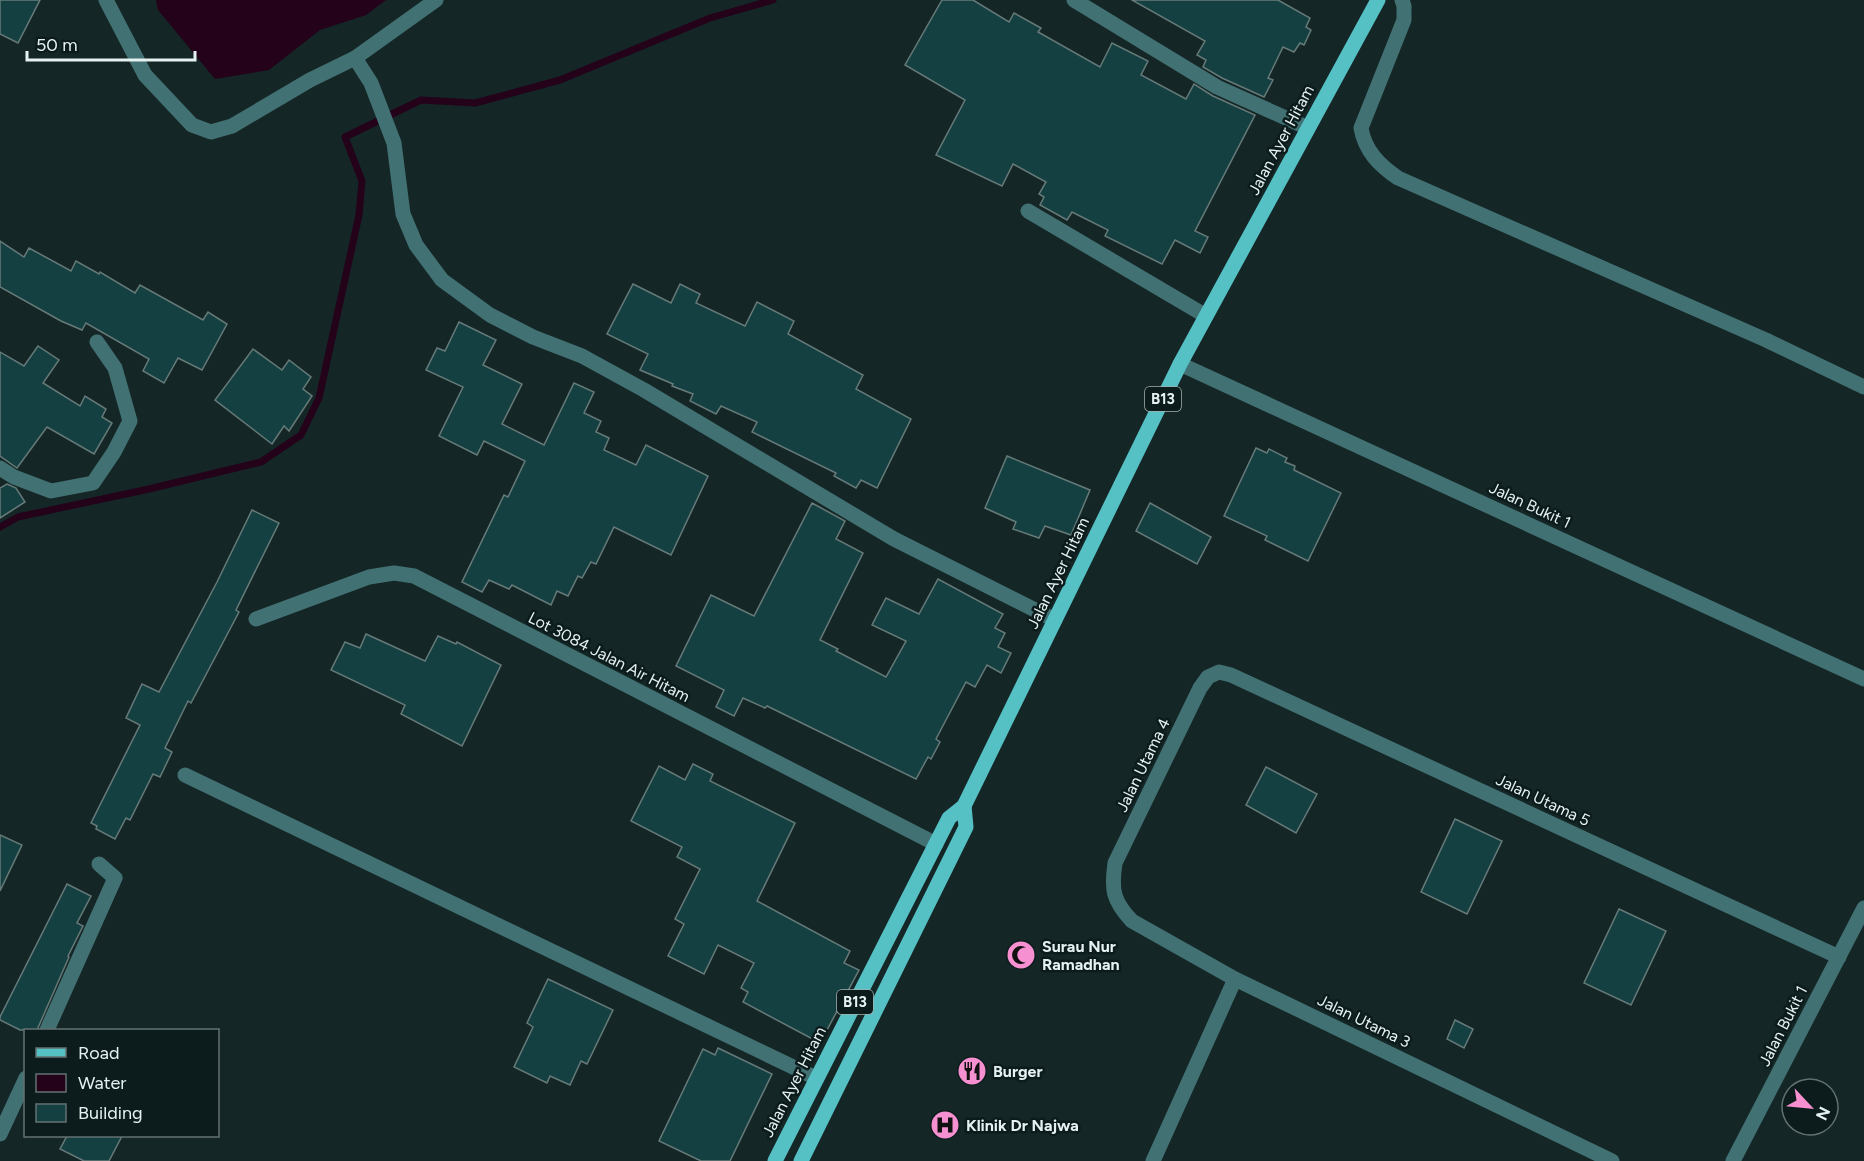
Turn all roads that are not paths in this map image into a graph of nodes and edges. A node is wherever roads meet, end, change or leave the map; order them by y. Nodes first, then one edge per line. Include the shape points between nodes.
1 (106, 0) edge
2 (436, 0) edge
3 (1074, 0) edge
4 (1378, 0) edge
5 (1402, 0) edge
6 (355, 58) junction
7 (1308, 128) junction
8 (1028, 211) dead end
9 (1206, 316) junction
10 (97, 342) dead end
11 (1180, 364) junction
12 (1864, 387) edge
13 (0, 468) edge
14 (256, 619) dead end
15 (1055, 620) junction
16 (1231, 675) joint
17 (1864, 679) edge
18 (185, 775) dead end
19 (964, 806) junction
20 (936, 844) junction
21 (99, 864) dead end
22 (1114, 895) joint
23 (1864, 908) edge
24 (1839, 957) junction
25 (1235, 979) junction
26 (47, 1029) edge
27 (816, 1078) junction
28 (24, 1082) edge
29 (0, 1134) edge
30 (775, 1161) edge
31 (801, 1161) edge
32 (1153, 1161) edge
33 (1612, 1161) edge
34 (1733, 1161) edge

1 - 6 street via 145,75 192,125 211,132 232,126
2 - 6 street
3 - 7 street via 1217,87
4 - 7 main road, Jalan Ayer Hitam / B13
5 - 12 street via 1404,20 1361,128 1363,141 1383,168
6 - 15 street via 371,83 394,143 404,214 416,245 442,280 490,315 582,356 917,551
7 - 9 main road, Jalan Ayer Hitam / B13
8 - 9 street
9 - 11 main road, Jalan Ayer Hitam / B13
10 - 13 street via 115,369 130,421 93,483 51,491
11 - 15 main road, Jalan Ayer Hitam / B13
11 - 17 street, Jalan Bukit 1
14 - 20 street, Lot 3084 Jalan Air Hitam via 369,577 394,573 414,576
15 - 19 main road, Jalan Ayer Hitam / B13
16 - 22 street, Jalan Utama 4 via 1218,672 1200,688 1115,863
16 - 24 street, Jalan Utama 5
18 - 27 street
19 - 20 main road, Jalan Ayer Hitam / B13 via 949,818
19 - 31 main road via 966,827
20 - 27 main road, Jalan Ayer Hitam / B13
21 - 26 street via 116,878
22 - 25 street, Jalan Utama 3 via 1132,921
23 - 24 street, Jalan Bukit 1
24 - 34 street, Jalan Bukit 1
25 - 32 street
25 - 33 street, Jalan Utama 3
27 - 30 main road, Jalan Ayer Hitam / B13
28 - 29 street

